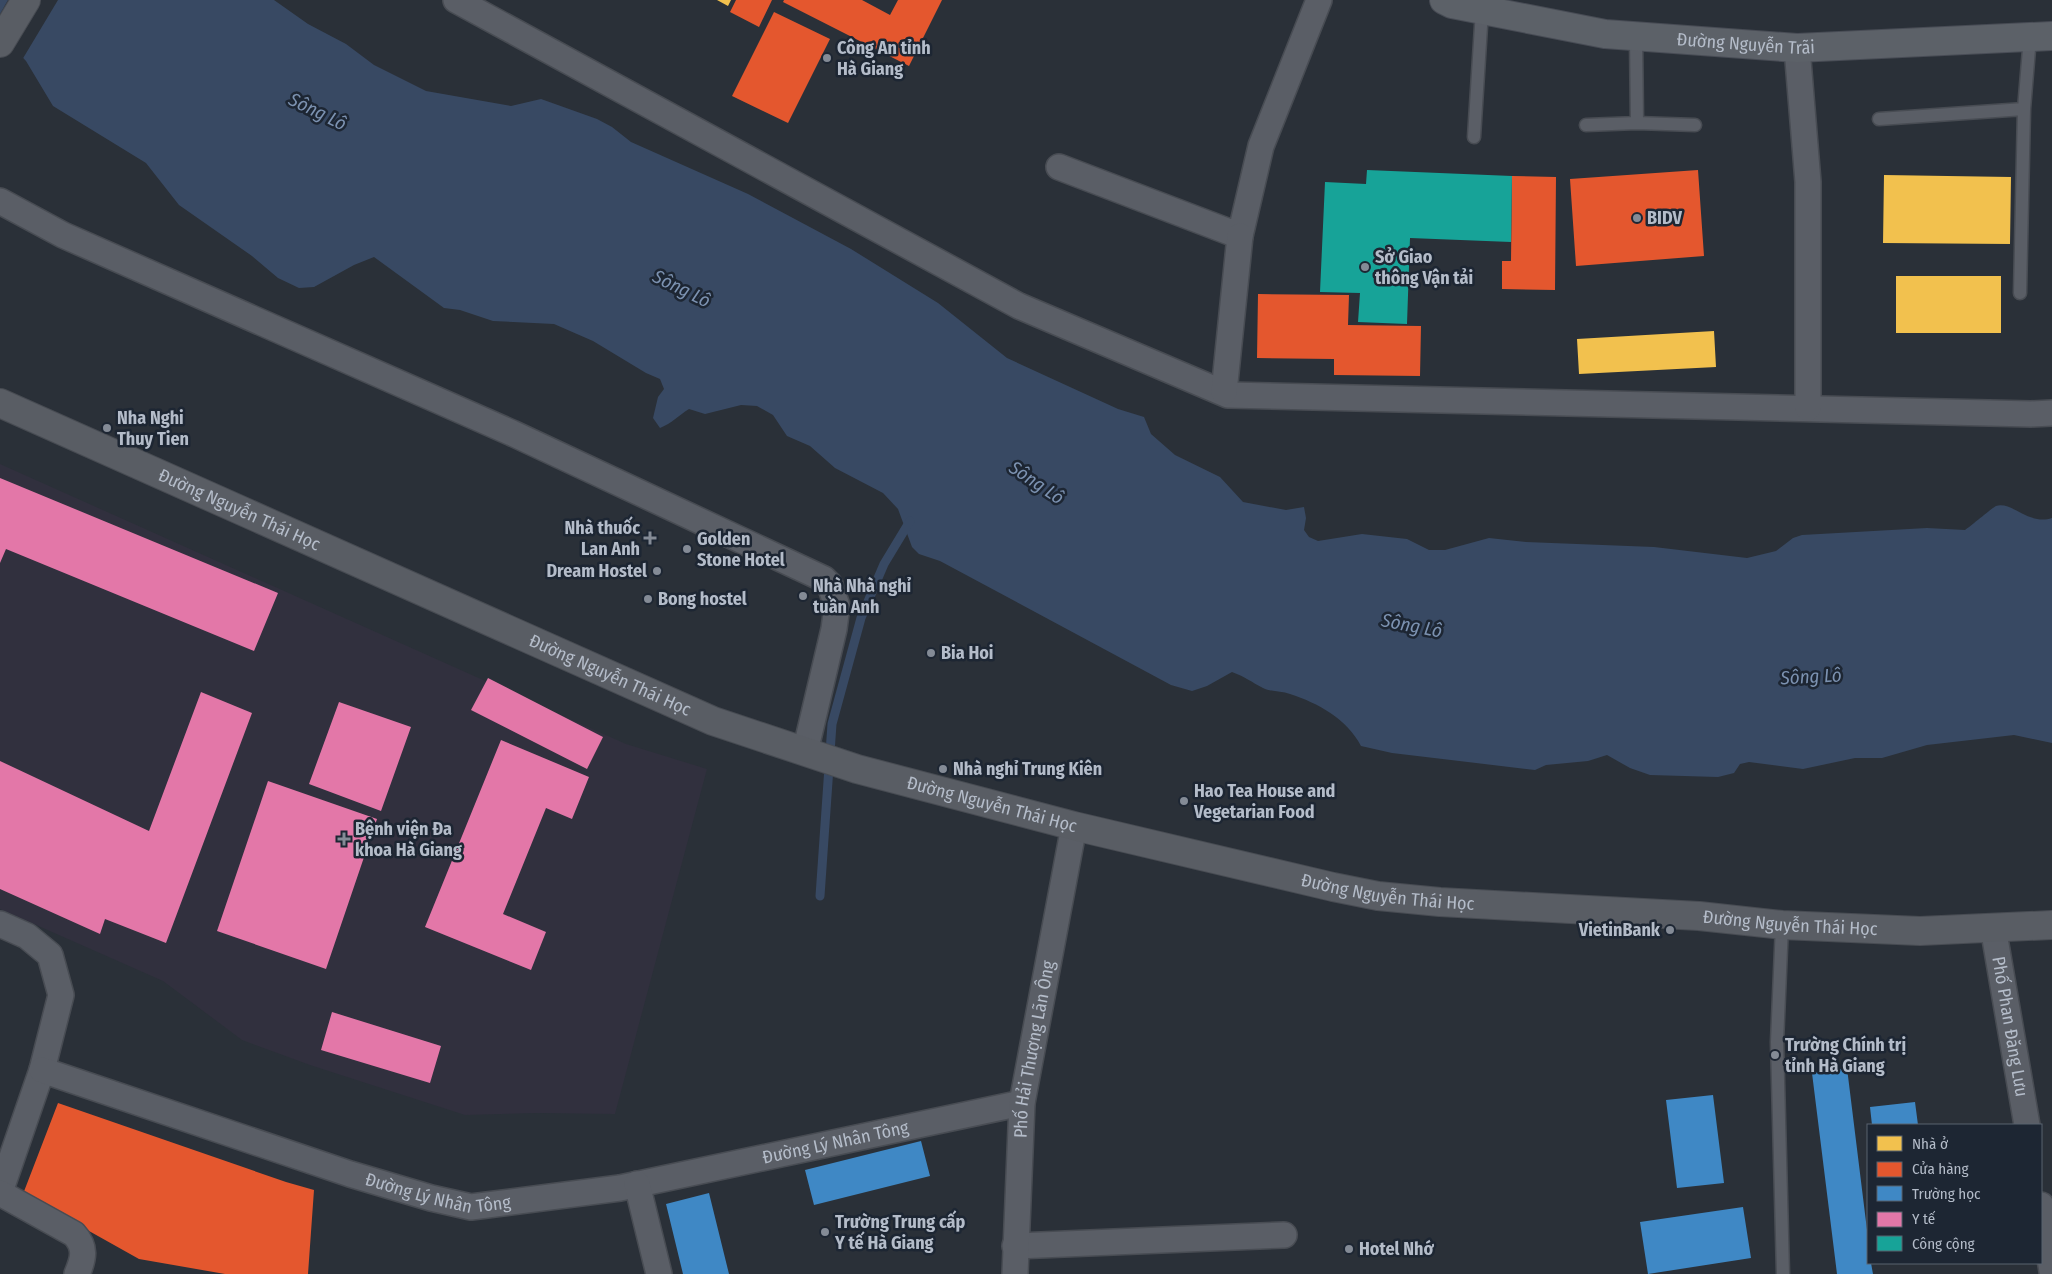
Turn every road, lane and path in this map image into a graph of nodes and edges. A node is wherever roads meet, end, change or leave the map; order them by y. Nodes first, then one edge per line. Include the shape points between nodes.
1 (26, 0) edge
2 (456, 0) edge
3 (1319, 0) edge
4 (1444, 0) edge
5 (1482, 10) junction
6 (2041, 36) edge
7 (1636, 37) junction
8 (0, 43) edge
9 (1797, 48) junction
10 (2024, 109) junction
11 (1879, 119) dead end
12 (1637, 123) junction
13 (1586, 125) dead end
14 (1695, 125) dead end
15 (1474, 137) dead end
16 (1059, 167) dead end
17 (0, 201) edge
18 (1240, 236) junction
19 (2020, 293) dead end
20 (1224, 392) junction
21 (0, 403) edge
22 (1808, 408) junction
23 (2052, 413) edge
24 (808, 754) junction
25 (1074, 826) junction
26 (0, 924) edge
27 (1782, 925) junction
28 (2052, 925) edge
29 (1993, 927) junction
30 (42, 1070) junction
31 (1022, 1103) junction
32 (2027, 1124) edge
33 (637, 1184) junction
34 (0, 1192) edge
35 (2042, 1212) edge
36 (1284, 1235) dead end
37 (1015, 1246) junction
38 (2052, 1271) edge
39 (77, 1274) edge
40 (659, 1274) edge
41 (1015, 1274) edge
42 (1783, 1274) edge

1 - 8 main road
2 - 20 street via 1019,306
3 - 18 street via 1260,146
4 - 5 main road, Đường Nguyễn Trãi
5 - 7 main road, Đường Nguyễn Trãi
5 - 15 lane
6 - 9 main road, Đường Nguyễn Trãi
6 - 10 lane
7 - 9 main road, Đường Nguyễn Trãi
7 - 12 lane
9 - 22 street via 1808,182
10 - 11 lane
10 - 19 lane
12 - 13 lane
12 - 14 lane
16 - 18 street
17 - 24 street via 63,235 512,432 824,579 830,585 837,606
18 - 20 street
20 - 22 street
21 - 24 main road, Đường Nguyễn Thái Học via 712,721
22 - 23 street
24 - 25 main road, Đường Nguyễn Thái Học
25 - 27 main road, Đường Nguyễn Thái Học via 1378,896 1699,916
25 - 31 street, Phố Hải Thượng Lãn Ông
26 - 30 street via 28,936 50,955 61,995
27 - 29 main road, Đường Nguyễn Thái Học via 1920,932
27 - 42 lane via 1777,1042
28 - 29 main road, Đường Nguyễn Thái Học
29 - 32 street, Phố Phan Đăng Lưu
30 - 33 street, Đường Lý Nhân Tông via 350,1174 453,1204 471,1207 493,1205
30 - 34 street
31 - 33 street, Đường Lý Nhân Tông
31 - 37 street, Phố Hải Thượng Lãn Ông
33 - 40 street
34 - 39 street via 74,1234 82,1242 83,1258
35 - 38 street
36 - 37 street
37 - 41 street, Phố Hải Thượng Lãn Ông

